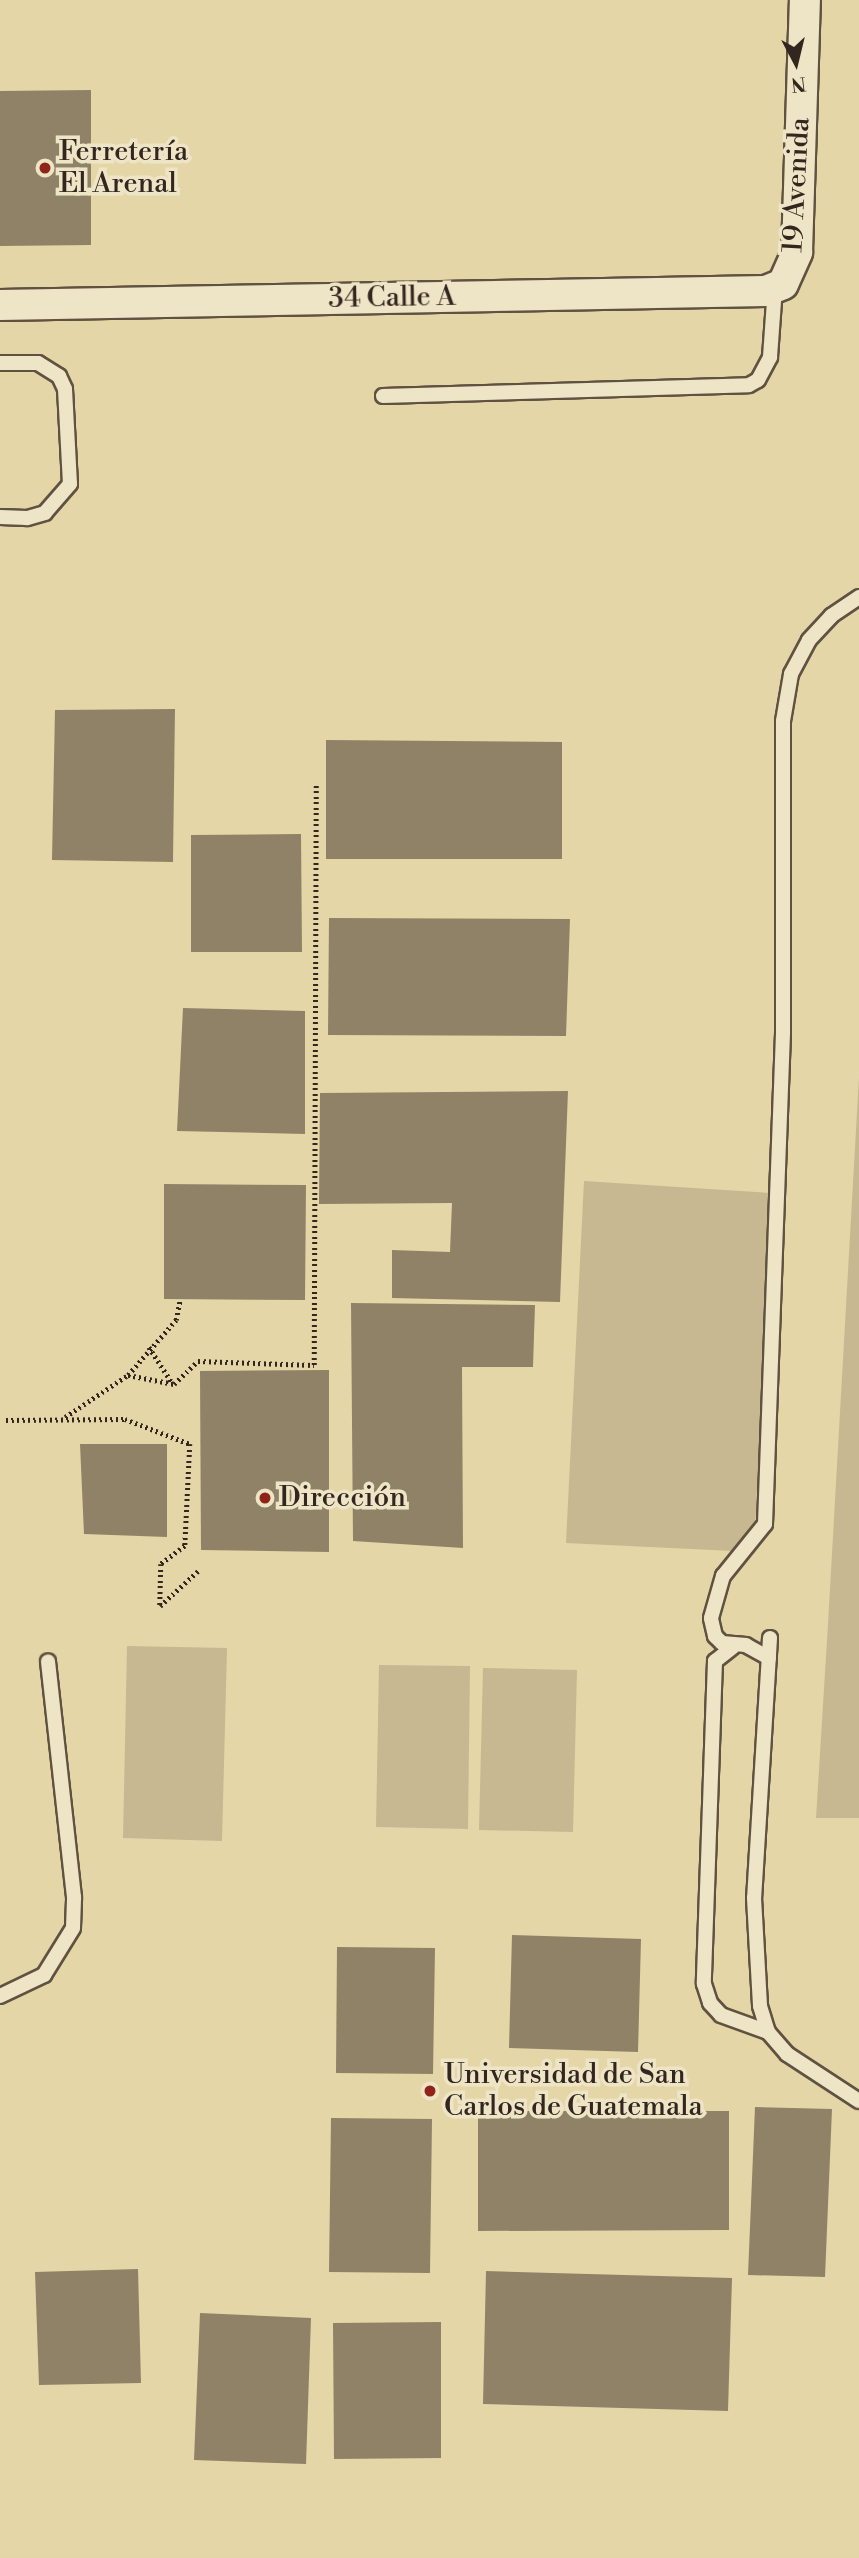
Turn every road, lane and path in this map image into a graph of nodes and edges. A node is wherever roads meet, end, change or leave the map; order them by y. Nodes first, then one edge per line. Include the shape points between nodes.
1 (805, 0) edge
2 (779, 285) junction
3 (0, 305) edge
4 (0, 363) edge
5 (383, 396) dead end
6 (0, 517) edge
7 (859, 597) edge
8 (316, 785) dead end
9 (180, 1299) dead end
10 (149, 1347) junction
11 (128, 1375) junction
12 (173, 1384) junction
13 (64, 1417) junction
14 (6, 1420) dead end
15 (200, 1570) dead end
16 (769, 1638) dead end
17 (733, 1647) junction
18 (769, 1658) junction
19 (48, 1661) dead end
20 (0, 1996) edge
21 (768, 2032) junction
22 (859, 2101) edge

1 - 2 street, 19 Avenida via 797,252
2 - 3 street, 34 Calle A via 737,292
2 - 5 lane via 770,357 758,380 749,385
4 - 6 lane via 38,363 59,376 65,389 70,484 45,513
7 - 17 lane via 831,616 809,640 791,674 783,721 783,1034 765,1524 723,1576 714,1602 715,1636
8 - 12 path via 314,1365 198,1361
9 - 10 path via 176,1320
10 - 11 path
10 - 12 path
11 - 12 path
11 - 13 path
13 - 14 path
13 - 15 path via 125,1419 190,1444 185,1546 161,1564 160,1606
16 - 18 lane
17 - 18 lane via 746,1645
17 - 21 lane via 715,1661 704,1984 710,2003 721,2015
18 - 21 lane via 753,1935 760,2006
19 - 20 lane via 74,1897 72,1928 44,1975
21 - 22 lane via 787,2054

